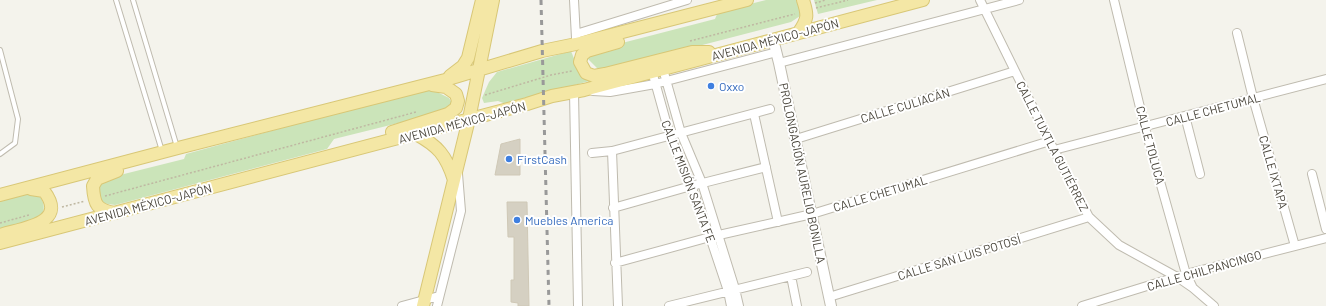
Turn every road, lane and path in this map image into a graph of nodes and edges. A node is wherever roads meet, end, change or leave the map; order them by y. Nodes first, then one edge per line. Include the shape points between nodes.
1 (116, 0) edge
2 (133, 0) edge
3 (482, 0) edge
4 (493, 0) edge
5 (574, 0) edge
6 (687, 0) edge
7 (747, 0) edge
8 (803, 0) edge
9 (896, 0) edge
10 (923, 0) edge
11 (980, 0) edge
12 (1019, 0) edge
13 (1114, 0) edge
14 (664, 3) edge
15 (713, 9) junction
16 (887, 9) junction
17 (985, 9) junction
18 (669, 20) junction
19 (799, 32) junction
20 (1237, 33) dead end
21 (576, 39) junction
22 (773, 39) junction
23 (0, 50) edge
24 (777, 52) junction
25 (723, 53) junction
26 (780, 63) junction
27 (658, 70) junction
28 (478, 71) junction
29 (1015, 71) junction
30 (1326, 79) edge
31 (445, 80) junction
32 (667, 81) junction
33 (655, 84) junction
34 (424, 85) junction
35 (579, 91) junction
36 (1253, 98) junction
37 (770, 109) dead end
38 (754, 114) junction
39 (1186, 116) junction
40 (469, 119) junction
41 (1145, 126) junction
42 (681, 133) junction
43 (416, 134) junction
44 (670, 136) junction
45 (796, 138) junction
46 (1050, 141) junction
47 (178, 148) junction
48 (1054, 150) junction
49 (612, 151) junction
50 (162, 152) junction
51 (592, 153) dead end
52 (0, 154) edge
53 (334, 155) junction
54 (458, 167) junction
55 (766, 167) junction
56 (1200, 174) dead end
57 (1312, 174) dead end
58 (454, 182) junction
59 (702, 184) junction
60 (691, 186) junction
61 (26, 188) junction
62 (0, 195) edge
63 (613, 208) junction
64 (116, 213) junction
65 (812, 214) junction
66 (1089, 217) junction
67 (778, 222) junction
68 (1326, 229) edge
69 (0, 235) edge
70 (714, 236) junction
71 (1326, 238) edge
72 (0, 244) edge
73 (1295, 246) junction
74 (615, 264) junction
75 (807, 272) dead end
76 (1186, 274) junction
77 (791, 276) junction
78 (1177, 277) junction
79 (1193, 288) junction
80 (731, 290) junction
81 (439, 296) junction
82 (830, 302) edge
83 (423, 303) edge
84 (402, 306) edge
85 (437, 306) edge
86 (578, 306) edge
87 (618, 306) edge
88 (669, 306) edge
89 (731, 306) edge
90 (739, 306) edge
91 (797, 306) edge
92 (1082, 306) edge
93 (1214, 306) edge

1 - 50 lane
2 - 47 lane
3 - 31 main road via 468,58 463,66
4 - 28 main road
5 - 21 street
6 - 14 street
7 - 15 main road
8 - 19 main road via 807,15 806,23
9 - 16 main road
10 - 16 main road, AVENIDA MÉXICO-JAPÓN
11 - 17 street, CALLE TUXTLA GUTIÉRREZ
12 - 17 street
13 - 41 street, CALLE TOLUCA
14 - 18 street
14 - 21 street
15 - 18 main road
15 - 25 main road via 685,22 587,50 580,62 586,73 594,76 692,52
16 - 19 main road, AVENIDA MÉXICO-JAPÓN
17 - 26 street
17 - 29 street, CALLE TUXTLA GUTIÉRREZ
18 - 21 main road
19 - 22 main road, AVENIDA MÉXICO-JAPÓN
20 - 36 street, CALLE IXTAPA
21 - 28 main road
22 - 24 street, PROLONGACIÓN AURELIO BONILLA
22 - 25 main road, AVENIDA MÉXICO-JAPÓN
23 - 52 lane via 18,119 15,143
24 - 26 street, PROLONGACIÓN AURELIO BONILLA
24 - 32 street
25 - 27 main road, AVENIDA MÉXICO-JAPÓN
26 - 45 street, PROLONGACIÓN AURELIO BONILLA
27 - 32 street, CALLE MISIÓN SANTA FE
27 - 33 street, CALLE MISIÓN SANTA FE
27 - 35 main road, AVENIDA MÉXICO-JAPÓN
28 - 31 main road
28 - 40 main road
29 - 45 street, CALLE CULIACÁN
29 - 46 street, CALLE TUXTLA GUTIÉRREZ
30 - 36 street, CALLE CHETUMAL
31 - 34 main road
32 - 33 street
32 - 42 street, CALLE MISIÓN SANTA FE
33 - 35 street via 610,92
33 - 44 street, CALLE MISIÓN SANTA FE
34 - 47 main road
34 - 53 main road via 446,87 456,94 456,108 448,114 359,143
35 - 40 main road, AVENIDA MÉXICO-JAPÓN
35 - 86 street
36 - 39 street, CALLE CHETUMAL
36 - 73 street, CALLE IXTAPA
37 - 38 street
38 - 42 street
38 - 55 street
39 - 41 street, CALLE CHETUMAL
39 - 56 street
40 - 43 main road, AVENIDA MÉXICO-JAPÓN
40 - 54 main road
41 - 48 street, CALLE CHETUMAL
41 - 76 street, CALLE TOLUCA
42 - 44 street
42 - 59 street, CALLE MISIÓN SANTA FE
43 - 53 main road, AVENIDA MÉXICO-JAPÓN
43 - 58 main road via 442,153 450,166
44 - 49 street
44 - 60 street, CALLE MISIÓN SANTA FE
45 - 65 street, PROLONGACIÓN AURELIO BONILLA
46 - 48 street, CALLE TUXTLA GUTIÉRREZ
46 - 65 street, CALLE CHETUMAL
47 - 50 main road
48 - 66 street, CALLE TUXTLA GUTIÉRREZ
49 - 51 street
49 - 63 street
50 - 61 main road
50 - 64 main road via 97,179 93,186 96,205 100,209
53 - 64 main road, AVENIDA MÉXICO-JAPÓN
54 - 58 main road
54 - 81 street via 461,211
55 - 59 street
55 - 67 street
57 - 68 street
58 - 83 main road
59 - 60 street
59 - 70 street, CALLE MISIÓN SANTA FE
60 - 63 street
60 - 70 street, CALLE MISIÓN SANTA FE
61 - 62 main road
61 - 69 main road via 44,191 50,200 50,215 43,222
63 - 74 street
64 - 72 main road, AVENIDA MÉXICO-JAPÓN
65 - 67 street, CALLE CHETUMAL
65 - 82 street, PROLONGACIÓN AURELIO BONILLA
66 - 78 street, CALLE TUXTLA GUTIÉRREZ via 1119,245
66 - 82 street, CALLE SAN LUIS POTOSÍ
67 - 70 street, CALLE CHETUMAL
70 - 74 street, CALLE CHETUMAL
70 - 80 street, CALLE MISIÓN SANTA FE
71 - 73 street, CALLE CHILPANCINGO
73 - 76 street, CALLE CHILPANCINGO
74 - 87 street
75 - 77 street
76 - 78 street, CALLE CHILPANCINGO
76 - 79 street, CALLE TOLUCA
77 - 80 street
77 - 91 street
78 - 79 street, CALLE TUXTLA GUTIÉRREZ
78 - 92 street, CALLE CHILPANCINGO
79 - 93 street, CALLE TUXTLA GUTIÉRREZ
80 - 88 street
80 - 89 street
80 - 90 street
81 - 83 street
81 - 85 street
83 - 84 street

